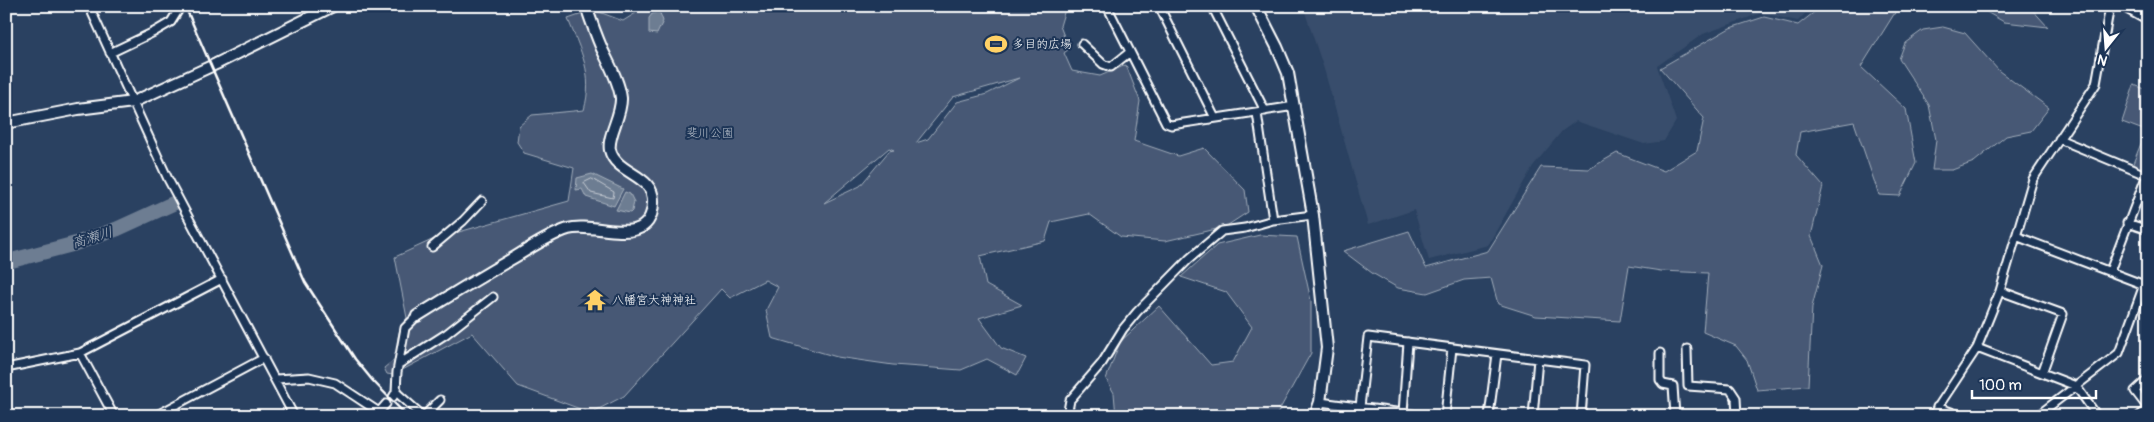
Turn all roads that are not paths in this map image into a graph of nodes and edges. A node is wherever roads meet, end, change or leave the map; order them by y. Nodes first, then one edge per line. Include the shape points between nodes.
1 (88, 6) edge
2 (181, 6) edge
3 (332, 6) edge
4 (586, 6) edge
5 (1106, 6) edge
6 (1159, 6) edge
7 (1212, 6) edge
8 (1256, 6) edge
9 (2110, 6) edge
10 (2120, 6) edge
11 (2148, 21) edge
12 (1082, 44) dead end
13 (1130, 52) junction
14 (110, 53) junction
15 (133, 102) junction
16 (1295, 106) junction
17 (1261, 112) junction
18 (1215, 118) junction
19 (6, 123) edge
20 (2059, 139) junction
21 (2147, 174) edge
22 (482, 201) dead end
23 (1313, 215) junction
24 (1273, 220) junction
25 (2127, 223) junction
26 (2148, 230) edge
27 (2016, 236) junction
28 (432, 247) dead end
29 (2110, 271) junction
30 (222, 279) junction
31 (2146, 285) edge
32 (2000, 291) junction
33 (493, 297) dead end
34 (417, 316) joint
35 (1408, 342) junction
36 (1452, 348) junction
37 (1976, 348) junction
38 (1686, 349) dead end
39 (80, 353) junction
40 (1660, 353) dead end
41 (1497, 354) junction
42 (264, 358) junction
43 (1538, 359) junction
44 (399, 364) junction
45 (6, 368) edge
46 (2042, 373) junction
47 (276, 379) junction
48 (2148, 379) edge
49 (1673, 386) junction
50 (1688, 386) junction
51 (2076, 386) junction
52 (440, 400) dead end
53 (1320, 402) junction
54 (386, 404) dead end
55 (1360, 407) junction
56 (1937, 407) junction
57 (2148, 408) edge
58 (382, 413) edge
59 (1403, 413) junction
60 (114, 416) edge
61 (155, 416) edge
62 (294, 416) edge
63 (423, 416) edge
64 (1067, 416) edge
65 (1315, 416) edge
66 (1426, 416) edge
67 (1446, 416) edge
68 (1489, 416) edge
69 (1533, 416) edge
70 (1581, 416) edge
71 (1675, 416) edge
72 (1737, 416) edge
73 (1932, 416) edge
74 (1962, 416) edge
75 (2037, 416) edge
76 (2097, 416) edge
77 (2139, 416) edge

1 - 14 street
2 - 14 street via 170,22
3 - 15 street
4 - 34 street via 620,90 611,153 617,163 651,190 650,216 632,232 582,226 552,235
5 - 13 street
6 - 18 street
7 - 17 street
8 - 16 street via 1288,73
9 - 20 street via 2096,84
10 - 11 street
12 - 13 street via 1103,64 1111,67
13 - 18 street via 1166,123
14 - 15 street
15 - 19 street
15 - 30 street via 168,180
16 - 17 street
16 - 23 street
17 - 18 street
17 - 24 street
20 - 21 street
20 - 27 street via 2033,179
21 - 25 street
22 - 28 street via 463,222
23 - 24 street
23 - 53 street via 1327,348
24 - 64 street via 1222,231 1189,259 1124,329 1102,363 1070,400
25 - 26 street
25 - 29 street
27 - 29 street
27 - 32 street
29 - 31 street
30 - 39 street
30 - 42 street
31 - 51 street via 2119,353
32 - 37 street
32 - 46 street via 2063,314
33 - 44 street via 446,334
34 - 44 street via 405,328
35 - 36 street
35 - 55 street via 1368,337
35 - 59 street
36 - 41 street
36 - 67 street
37 - 46 street
37 - 56 street
38 - 50 street
39 - 45 street
39 - 60 street
40 - 49 street via 1660,380
41 - 43 street
41 - 68 street
42 - 47 street
42 - 61 street
43 - 69 street
43 - 70 street via 1585,365
44 - 63 street via 395,395
46 - 51 street
47 - 58 street via 309,377 335,382
47 - 62 street
48 - 57 street via 2135,391
49 - 50 street
49 - 71 street
50 - 72 street via 1730,389 1736,398
51 - 75 street
51 - 76 street
52 - 63 street
53 - 55 street
53 - 65 street
54 - 58 street
55 - 59 street
56 - 73 street
56 - 74 street
57 - 77 street
59 - 66 street

